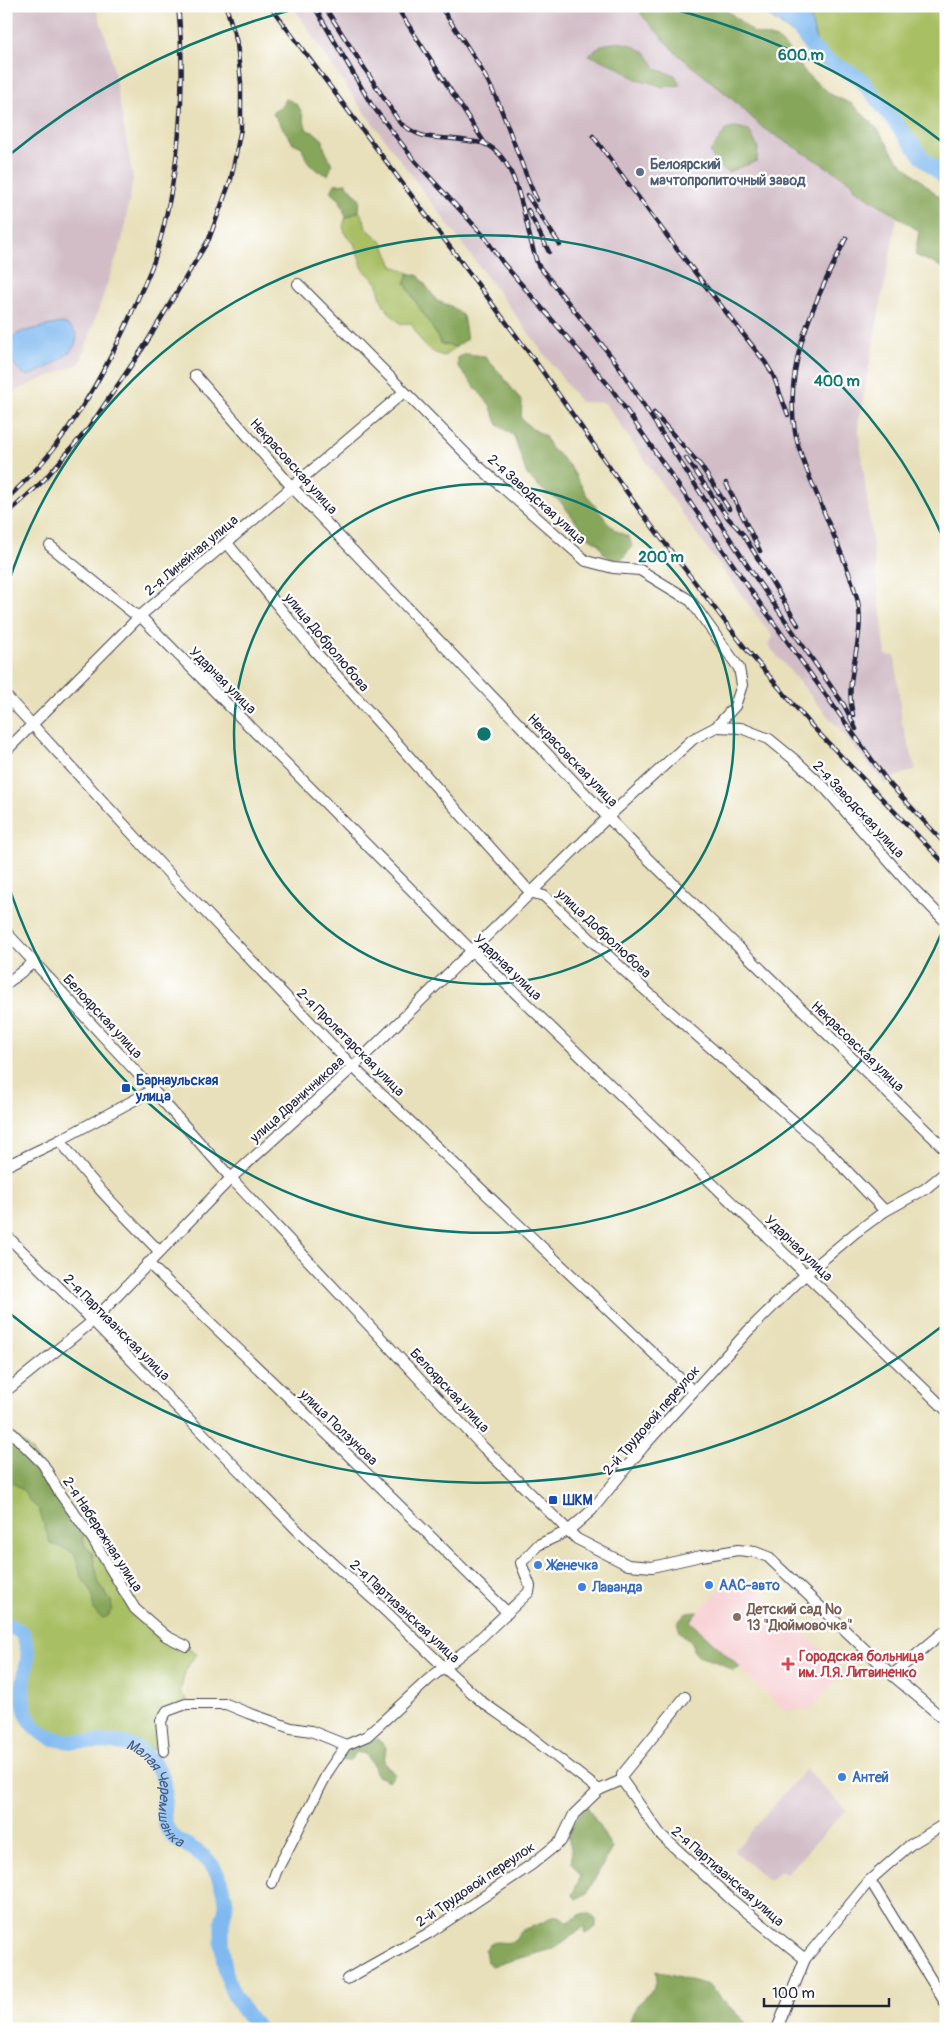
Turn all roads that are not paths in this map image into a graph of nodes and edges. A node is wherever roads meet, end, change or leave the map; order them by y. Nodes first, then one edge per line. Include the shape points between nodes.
1 (298, 284) dead end
2 (195, 375) dead end
3 (404, 392) junction
4 (292, 486) junction
5 (227, 543) junction
6 (50, 546) dead end
7 (140, 616) junction
8 (6, 696) edge
9 (34, 724) junction
10 (716, 727) junction
11 (6, 751) edge
12 (608, 817) junction
13 (530, 892) junction
14 (946, 922) edge
15 (6, 932) edge
16 (472, 951) junction
17 (34, 962) junction
18 (6, 984) edge
19 (353, 1067) junction
20 (153, 1090) junction
21 (60, 1140) junction
22 (946, 1150) edge
23 (6, 1166) edge
24 (946, 1172) edge
25 (231, 1178) junction
26 (885, 1210) junction
27 (6, 1236) edge
28 (159, 1251) junction
29 (148, 1263) junction
30 (806, 1274) junction
31 (93, 1321) junction
32 (6, 1390) edge
33 (693, 1392) junction
34 (946, 1410) edge
35 (6, 1427) edge
36 (568, 1531) junction
37 (508, 1613) junction
38 (946, 1630) edge
39 (186, 1646) dead end
40 (445, 1668) junction
41 (892, 1675) junction
42 (685, 1697) dead end
43 (946, 1721) edge
44 (346, 1745) junction
45 (164, 1751) dead end
46 (622, 1780) junction
47 (599, 1790) junction
48 (946, 1823) edge
49 (870, 1880) junction
50 (272, 1883) dead end
51 (805, 1958) junction
52 (347, 1979) dead end
53 (946, 2004) edge
54 (777, 2029) edge

1 - 3 street, 2-я Заводская улица
2 - 4 street, Некрасовская улица
3 - 4 street, 2-я Линейная улица
3 - 10 street, 2-я Заводская улица via 477,465 586,561 640,570 691,600 739,668 742,685 735,706
4 - 5 street, 2-я Линейная улица
4 - 12 street, Некрасовская улица
5 - 7 street, 2-я Линейная улица
5 - 13 street, улица Добролюбова via 313,649
6 - 7 street, Ударная улица
7 - 9 street, 2-я Линейная улица
7 - 16 street, Ударная улица
8 - 9 street, 2-я Пролетарская улица
9 - 11 street, 2-я Линейная улица
9 - 19 street, 2-я Пролетарская улица via 173,878
10 - 12 street, улица Драничникова via 693,739
10 - 14 street, 2-я Заводская улица via 741,728 769,739 825,788
12 - 13 street, улица Драничникова
12 - 22 street, Некрасовская улица via 773,984
13 - 16 street, улица Драничникова
13 - 26 street, улица Добролюбова via 544,896 828,1152
15 - 17 street, Белоярская улица
16 - 19 street, улица Драничникова
16 - 30 street, Ударная улица
17 - 18 street
17 - 20 street, Белоярская улица
19 - 25 street, улица Драничникова
19 - 33 street, 2-я Пролетарская улица
20 - 21 street
20 - 25 street, Белоярская улица
21 - 23 street
21 - 28 street via 102,1193
24 - 26 street, 2-й Трудовой переулок via 925,1189
25 - 28 street, улица Драничникова
25 - 36 street, Белоярская улица via 484,1448
26 - 30 street, 2-й Трудовой переулок
27 - 31 street, 2-я Партизанская улица
28 - 29 street, улица Драничникова
29 - 31 street, улица Драничникова
29 - 37 street, улица Ползунова via 332,1438
30 - 33 street, 2-й Трудовой переулок
30 - 34 street, Ударная улица
31 - 32 street, улица Драничникова
31 - 40 street, 2-я Партизанская улица via 304,1537
33 - 36 street, 2-й Трудовой переулок via 591,1511
35 - 39 street, 2-я Набережная улица via 43,1464 135,1609 166,1636
36 - 37 street, 2-й Трудовой переулок via 538,1545 521,1564 530,1586 529,1592
36 - 41 street, Белоярская улица via 592,1548 628,1565 652,1567 738,1550 768,1557
37 - 40 street, 2-й Трудовой переулок
38 - 41 street
40 - 44 street, 2-й Трудовой переулок via 367,1736
40 - 47 street, 2-я Партизанская улица via 482,1702
41 - 43 street, Белоярская улица
42 - 46 street via 622,1775
44 - 45 street via 226,1704 186,1704 167,1711 161,1721
44 - 50 street via 329,1770
46 - 47 street
46 - 51 street, 2-я Партизанская улица via 660,1834 733,1901
47 - 52 street, 2-й Трудовой переулок via 574,1814 561,1841 532,1865 429,1933
48 - 49 street via 910,1845
49 - 51 street
49 - 53 street
51 - 54 street

